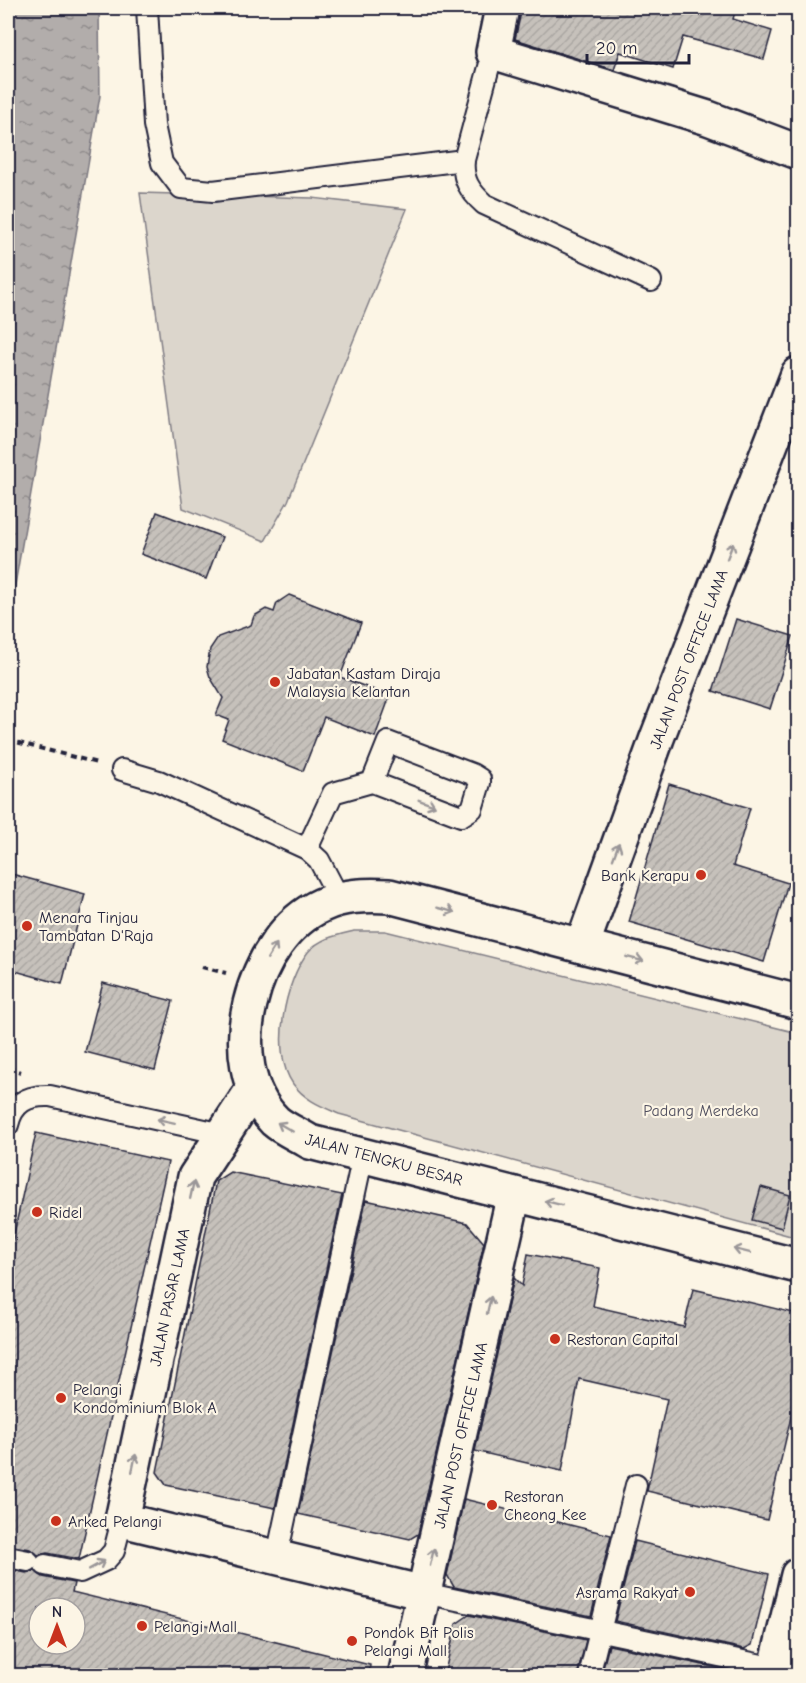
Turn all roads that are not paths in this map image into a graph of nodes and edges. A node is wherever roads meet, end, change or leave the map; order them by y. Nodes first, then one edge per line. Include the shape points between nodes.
1 (147, 8) edge
2 (502, 8) edge
3 (493, 52) junction
4 (798, 152) edge
5 (464, 160) junction
6 (651, 281) dead end
7 (798, 374) edge
8 (122, 770) dead end
9 (372, 782) junction
10 (307, 849) junction
11 (340, 900) junction
12 (582, 946) junction
13 (798, 1002) edge
14 (253, 1089) junction
15 (8, 1125) edge
16 (223, 1134) junction
17 (363, 1155) junction
18 (514, 1194) junction
19 (798, 1266) edge
20 (636, 1485) dead end
21 (122, 1520) junction
22 (278, 1556) junction
23 (8, 1557) edge
24 (798, 1575) edge
25 (424, 1593) junction
26 (600, 1630) junction
27 (775, 1672) edge
28 (405, 1676) edge
29 (589, 1676) edge

1 - 5 lane via 154,125 162,163 182,188 213,191
2 - 3 main road
3 - 4 main road via 708,118
3 - 5 lane
5 - 6 lane via 468,186 484,204
12 -> 7 main road, JALAN POST OFFICE LAMA via 657,738
8 - 10 lane via 159,781
9 -> 9 lane via 461,816 472,809 480,779 388,742
9 - 10 lane via 333,793
10 - 11 lane via 319,860
11 -> 12 main road, JALAN TENGKU BESAR via 357,895 389,896
14 -> 11 main road, JALAN TENGKU BESAR via 246,1047 248,1008 256,980 273,947 294,923 322,905
12 -> 13 main road, JALAN TENGKU BESAR
14 - 16 main road, JALAN PASAR LAMA
17 -> 14 main road, JALAN TENGKU BESAR via 310,1142 275,1121
16 -> 15 lane via 36,1095 14,1107
21 -> 16 main road, JALAN PASAR LAMA via 195,1177
17 - 18 main road, JALAN TENGKU BESAR
17 - 22 lane
19 -> 18 main road, JALAN TENGKU BESAR
25 -> 18 main road, JALAN POST OFFICE LAMA
20 - 26 lane
21 - 22 main road
23 -> 21 lane via 80,1572 106,1560 114,1551
22 - 25 main road
24 - 27 main road
25 - 26 lane
25 - 28 main road, JALAN POST OFFICE LAMA
26 - 27 lane
26 - 29 lane

